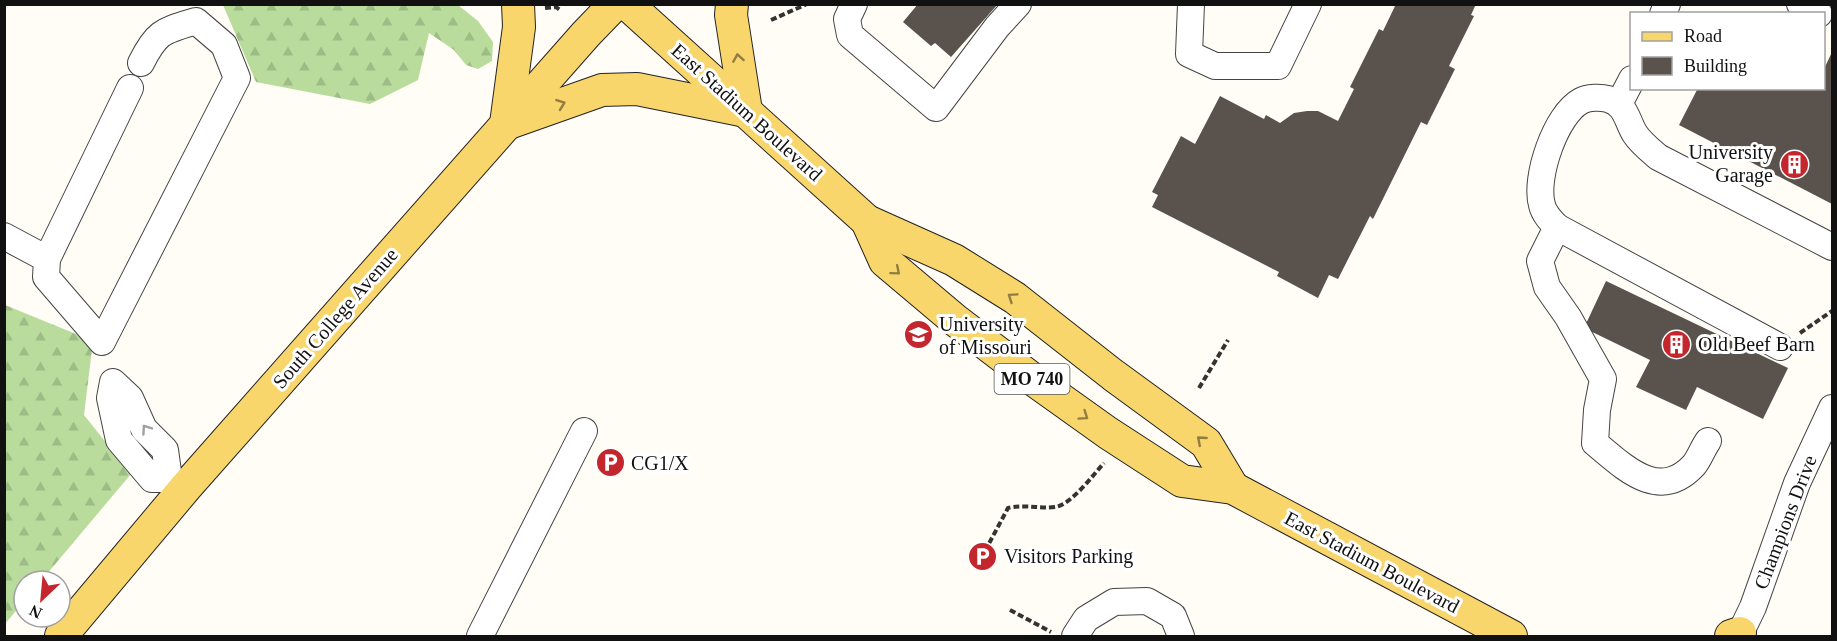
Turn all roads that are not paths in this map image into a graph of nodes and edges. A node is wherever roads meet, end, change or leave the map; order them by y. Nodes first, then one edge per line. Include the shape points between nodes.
1 (518, 4) edge
2 (615, 4) edge
3 (627, 4) edge
4 (732, 4) edge
5 (854, 4) edge
6 (1018, 4) edge
7 (1191, 4) edge
8 (1308, 4) edge
9 (1800, 4) edge
10 (1815, 12) edge
11 (141, 63) dead end
12 (1630, 83) edge
13 (130, 88) dead end
14 (1619, 104) junction
15 (746, 111) junction
16 (506, 124) junction
17 (867, 221) junction
18 (1557, 228) junction
19 (4, 236) edge
20 (1833, 247) edge
21 (47, 259) junction
22 (102, 342) junction
23 (1780, 347) dead end
24 (1833, 408) edge
25 (584, 431) dead end
26 (1708, 441) dead end
27 (175, 486) junction
28 (1233, 488) junction
29 (1064, 635) edge
30 (1737, 635) edge
31 (60, 636) edge
32 (480, 636) edge
33 (1181, 636) edge
34 (1511, 636) edge

1 - 16 main road via 519,27
2 - 16 main road, South College Avenue
3 - 15 main road, East Stadium Boulevard / MO 740
15 -> 4 main road
5 - 6 street via 846,19 850,35 936,108
7 - 8 street via 1190,54 1215,66 1278,66
9 - 10 street
11 - 22 street via 164,31 196,21 224,45 237,78
12 - 14 street
13 - 21 street
14 - 18 street via 1609,99 1581,100 1556,132 1539,185 1542,205
14 - 20 street via 1636,135 1658,157
16 -> 15 main road via 602,90 637,89
15 - 17 main road, East Stadium Boulevard / MO 740
16 - 27 main road, South College Avenue
28 -> 17 main road, East Stadium Boulevard / MO 740 via 1206,443 1015,298 954,260
17 -> 28 main road, East Stadium Boulevard / MO 740 via 885,261 955,321 1031,378 1182,481
18 - 23 street
18 - 26 street via 1540,261 1547,287 1603,379 1595,443 1626,470 1651,482 1671,482 1694,465
19 - 21 street
21 - 22 street via 46,277
22 - 27 street via 114,382 130,398 144,429 165,450
24 - 30 street, Champions Drive via 1797,483 1753,607
25 - 32 street
27 - 31 main road, South College Avenue
28 - 34 main road, East Stadium Boulevard / MO 740
29 - 33 street via 1114,602 1147,601 1173,616

